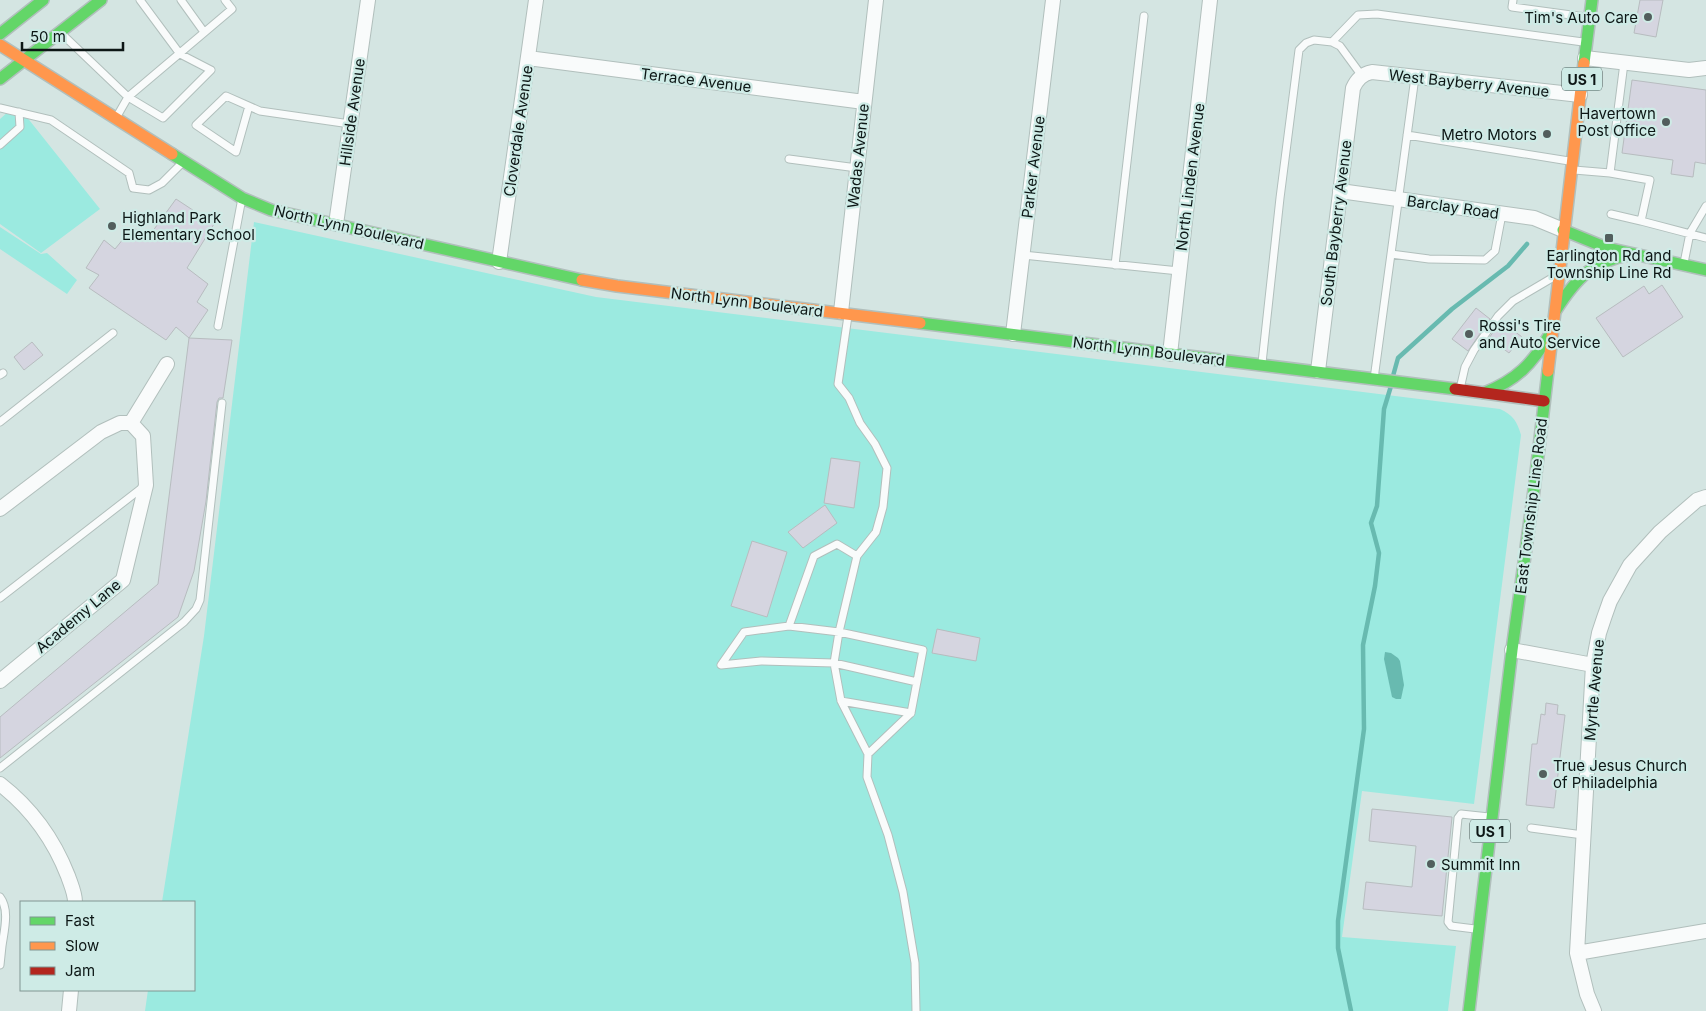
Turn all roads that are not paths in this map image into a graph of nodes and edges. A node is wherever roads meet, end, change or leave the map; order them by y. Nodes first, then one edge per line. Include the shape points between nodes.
1 (43, 0) edge
2 (101, 0) edge
3 (182, 0) edge
4 (224, 0) edge
5 (368, 0) edge
6 (536, 0) edge
7 (876, 0) edge
8 (1053, 0) edge
9 (1210, 0) edge
10 (1513, 0) edge
11 (1592, 0) edge
12 (142, 1) edge
13 (1144, 16) dead end
14 (1590, 18) junction
15 (60, 32) junction
16 (204, 32) junction
17 (0, 34) edge
18 (1332, 42) junction
19 (1586, 43) junction
20 (0, 44) edge
21 (180, 54) junction
22 (528, 58) junction
23 (1585, 58) junction
24 (24, 60) junction
25 (1624, 62) junction
26 (1706, 68) edge
27 (1361, 76) junction
28 (1414, 77) junction
29 (0, 79) edge
30 (1580, 95) junction
31 (128, 97) junction
32 (864, 102) junction
33 (249, 106) junction
34 (0, 108) edge
35 (19, 112) junction
36 (116, 118) junction
37 (350, 124) junction
38 (1407, 135) junction
39 (0, 145) edge
40 (790, 159) dead end
41 (184, 161) junction
42 (1571, 165) junction
43 (857, 168) junction
44 (1610, 173) junction
45 (1340, 191) junction
46 (242, 198) junction
47 (1398, 199) junction
48 (1706, 206) edge
49 (1502, 214) junction
50 (1611, 214) dead end
51 (1641, 221) junction
52 (336, 224) junction
53 (1564, 230) junction
54 (1690, 233) junction
55 (1706, 238) edge
56 (1391, 254) junction
57 (1632, 254) junction
58 (1022, 255) junction
59 (499, 262) junction
60 (1115, 264) junction
61 (1684, 265) junction
62 (1706, 270) edge
63 (1179, 271) junction
64 (1558, 274) junction
65 (845, 313) junction
66 (1554, 314) junction
67 (218, 326) dead end
68 (1552, 330) junction
69 (113, 333) dead end
70 (1013, 334) junction
71 (1170, 354) junction
72 (167, 364) dead end
73 (1262, 364) junction
74 (1318, 371) junction
75 (1380, 380) junction
76 (1460, 390) junction
77 (1484, 393) junction
78 (1544, 401) junction
79 (222, 403) dead end
80 (0, 422) edge
81 (131, 422) junction
82 (146, 485) junction
83 (1706, 497) edge
84 (0, 509) edge
85 (857, 556) junction
86 (0, 598) edge
87 (790, 626) junction
88 (838, 632) junction
89 (1512, 650) junction
90 (834, 664) junction
91 (1593, 665) junction
92 (0, 681) edge
93 (917, 682) junction
94 (841, 701) junction
95 (911, 712) junction
96 (868, 754) junction
97 (0, 768) edge
98 (0, 784) edge
99 (1492, 818) junction
100 (1531, 828) dead end
101 (1584, 835) junction
102 (0, 897) edge
103 (75, 901) edge
104 (1478, 929) junction
105 (1706, 931) edge
106 (1, 945) edge
107 (1577, 953) junction
108 (0, 965) edge
109 (71, 991) edge
110 (68, 1011) edge
111 (916, 1011) edge
112 (1469, 1011) edge
113 (1594, 1011) edge

1 - 17 main road
2 - 15 main road
3 - 16 lane
4 - 16 lane via 232,8
5 - 37 street, Hillside Avenue
6 - 22 street, Cloverdale Avenue
7 - 32 street, Wadas Avenue
8 - 58 street, Parker Avenue
9 - 63 street, North Linden Avenue
10 - 14 lane via 1512,7
11 - 14 main road, East Township Line Road / US 1
12 - 21 lane
13 - 60 lane
14 - 19 main road, East Township Line Road / US 1
15 - 24 main road
15 - 31 lane
16 - 21 lane
18 - 19 lane via 1358,15 1377,14
18 - 27 lane via 1340,46
18 - 73 lane via 1306,42 1297,59
19 - 23 main road, East Township Line Road / US 1
20 - 24 main road, North Lynn Boulevard
21 - 31 lane
21 - 31 lane via 211,70 162,118
22 - 32 street, Terrace Avenue
22 - 59 street, Cloverdale Avenue
23 - 25 street
23 - 30 main road, East Township Line Road / US 1
24 - 29 main road
24 - 36 main road, North Lynn Boulevard
25 - 26 street via 1689,70
25 - 44 lane
27 - 28 street, West Bayberry Avenue via 1372,72
27 - 45 street, South Bayberry Avenue via 1353,88
28 - 30 street, West Bayberry Avenue
28 - 38 lane
30 - 42 main road, East Township Line Road / US 1
31 - 36 lane
32 - 43 street, Wadas Avenue
33 - 33 lane via 226,96 196,125 236,152
33 - 37 lane via 260,111
34 - 35 lane
35 - 39 lane via 20,127
35 - 41 lane via 51,120 129,174 133,188 149,190 162,183
36 - 41 main road, North Lynn Boulevard
37 - 52 street, Hillside Avenue
38 - 42 lane
38 - 47 lane
40 - 43 lane
41 - 46 main road, North Lynn Boulevard
42 - 44 lane
42 - 53 main road, East Township Line Road / US 1
43 - 65 street, Wadas Avenue
44 - 51 lane via 1650,180
45 - 47 street, Barclay Road
45 - 74 street, South Bayberry Avenue
46 - 52 main road, North Lynn Boulevard via 271,210
46 - 67 lane
47 - 49 street, Barclay Road
47 - 56 lane
48 - 54 lane
49 - 53 street, Barclay Road via 1534,218
49 - 56 lane via 1495,251 1485,260 1429,259
50 - 51 lane
51 - 54 lane
52 - 59 main road, North Lynn Boulevard
53 - 57 main road via 1599,246
53 - 64 main road, East Township Line Road / US 1
54 - 55 lane
54 - 61 lane
56 - 75 lane
57 - 61 main road
57 - 66 main road via 1600,261 1588,270 1565,294
58 - 60 lane
58 - 70 street, Parker Avenue
59 - 65 main road, North Lynn Boulevard via 617,286
60 - 63 lane
61 - 62 main road
63 - 71 street, North Linden Avenue
64 - 66 main road, East Township Line Road / US 1
64 - 76 lane via 1513,301 1498,316 1465,367
65 - 70 main road, North Lynn Boulevard
65 - 85 lane via 838,384 887,468 883,507 876,532
66 - 68 main road, East Township Line Road / US 1
68 - 77 main road via 1535,357 1517,376 1502,387
68 - 78 main road, East Township Line Road / US 1
69 - 80 lane
70 - 71 main road, North Lynn Boulevard
71 - 73 main road, North Lynn Boulevard
72 - 81 street
73 - 74 main road, North Lynn Boulevard
74 - 75 main road, North Lynn Boulevard
75 - 76 main road, North Lynn Boulevard
76 - 77 main road, North Lynn Boulevard
77 - 78 main road, North Lynn Boulevard
78 - 89 main road, East Township Line Road / US 1
79 - 97 lane via 200,600 196,609 184,622
81 - 82 street, Academy Lane via 143,436
81 - 84 street via 120,423 101,432
82 - 86 lane
82 - 92 street, Academy Lane via 123,580
83 - 91 street, Myrtle Avenue via 1697,500 1663,529 1630,564 1610,601
85 - 87 lane via 837,544 814,556
85 - 88 lane
87 - 88 lane
87 - 90 lane via 744,632 721,664 761,661
88 - 90 lane
88 - 93 lane via 923,650
89 - 91 street
89 - 99 main road, East Township Line Road / US 1
90 - 93 lane
90 - 94 lane
91 - 101 street, Myrtle Avenue
93 - 95 lane
94 - 95 lane
94 - 96 lane
95 - 96 lane
96 - 111 lane via 867,778 888,836 903,892 915,962
98 - 103 street via 32,814 59,854
99 - 104 main road, East Township Line Road / US 1
99 - 104 lane via 1461,814 1458,818 1448,922 1451,926
100 - 101 lane
101 - 107 street, Myrtle Avenue
102 - 106 lane via 6,912
104 - 112 main road, East Township Line Road / US 1
105 - 107 street
106 - 108 lane
107 - 113 street, Myrtle Avenue
109 - 110 street

